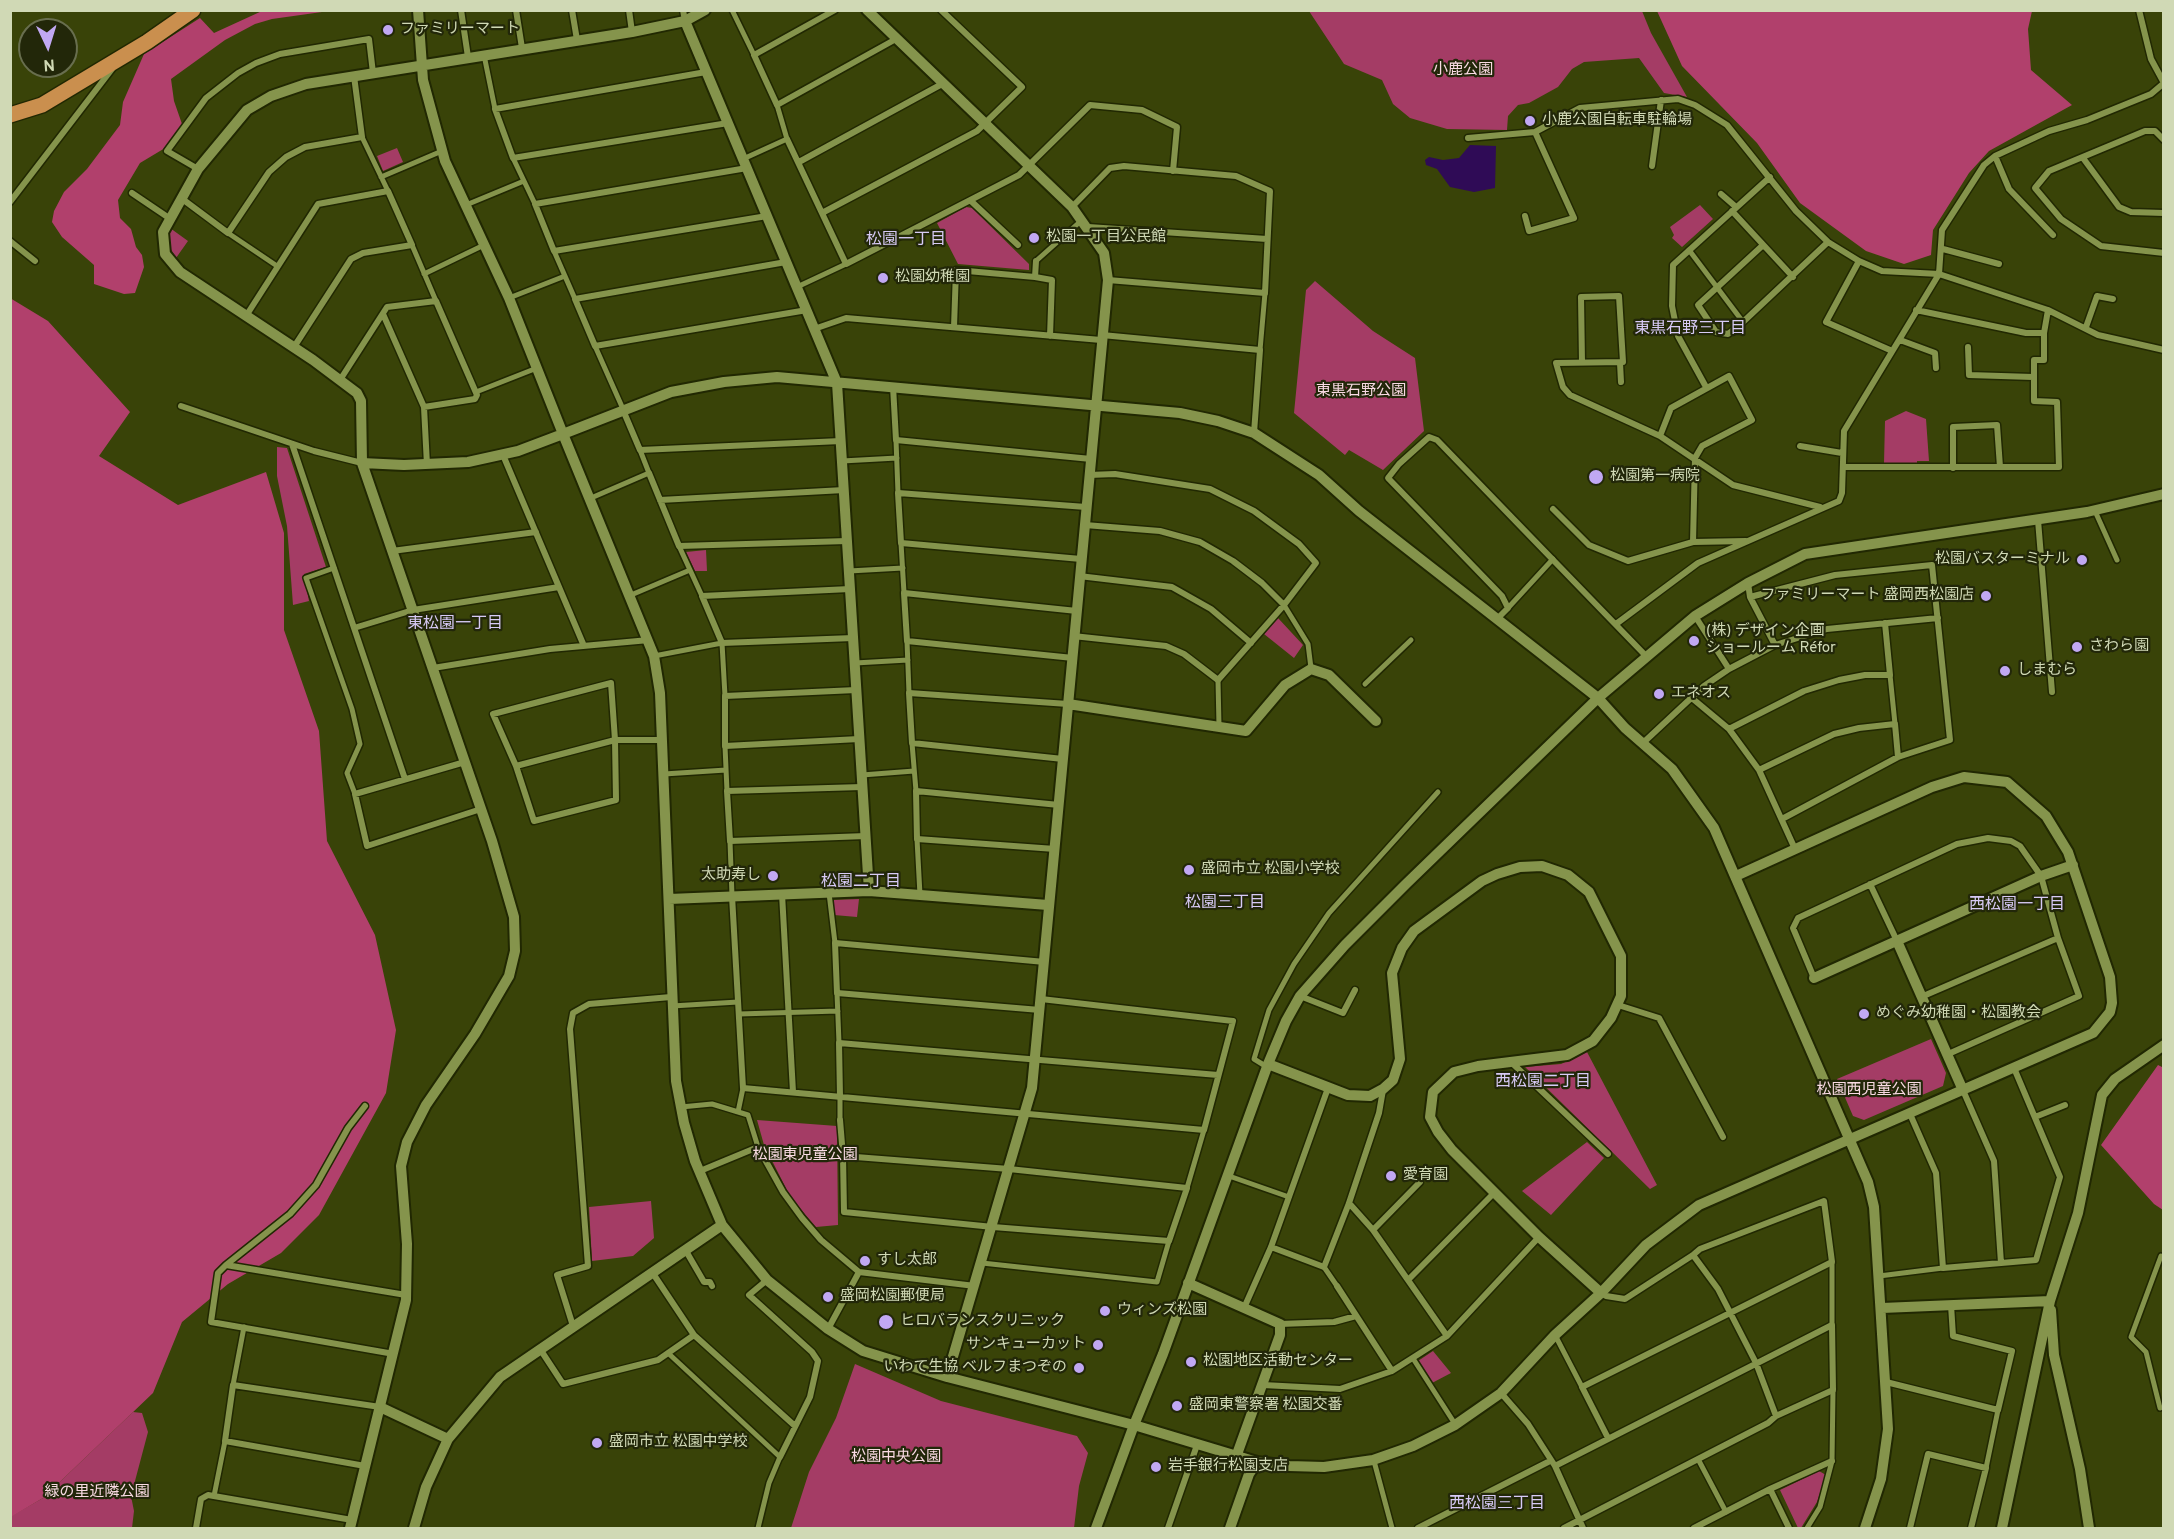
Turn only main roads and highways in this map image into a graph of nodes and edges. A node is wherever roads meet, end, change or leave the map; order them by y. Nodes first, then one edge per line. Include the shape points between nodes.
1 (193, 10) edge
2 (10, 115) edge

1 - 2 highway via 42,105

